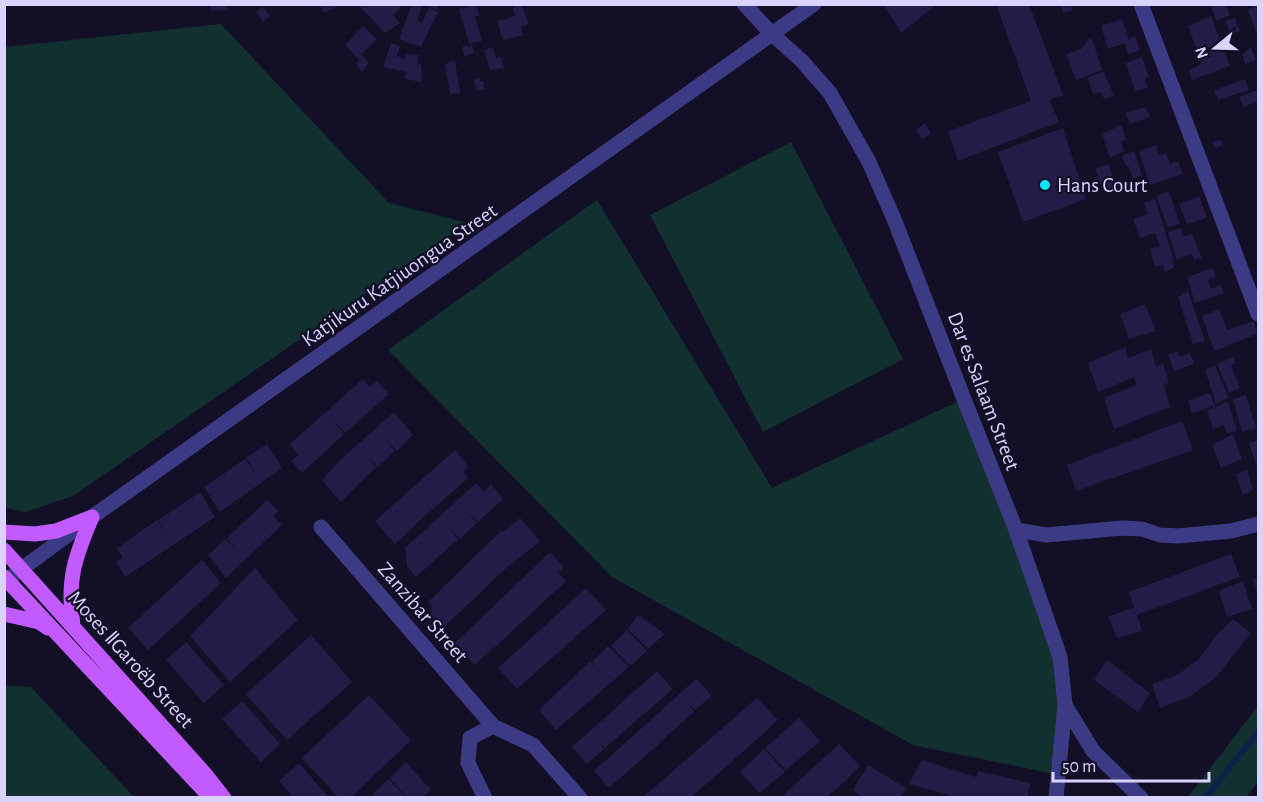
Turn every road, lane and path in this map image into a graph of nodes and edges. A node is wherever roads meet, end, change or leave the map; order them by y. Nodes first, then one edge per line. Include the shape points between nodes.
1 (744, 4) edge
2 (814, 4) edge
3 (1146, 6) edge
4 (772, 34) junction
5 (1258, 314) edge
6 (92, 517) junction
7 (1258, 524) edge
8 (321, 526) dead end
9 (1016, 530) junction
10 (4, 532) edge
11 (4, 550) edge
12 (21, 569) junction
13 (6, 579) edge
14 (4, 614) edge
15 (68, 632) junction
16 (1065, 705) junction
17 (493, 726) junction
18 (211, 798) edge
19 (224, 798) edge
20 (485, 798) edge
21 (580, 798) edge
22 (1056, 798) edge
23 (1141, 798) edge

1 - 4 street, Dar es Salaam Street
2 - 4 street, Katjikuru Katjiuongua Street
3 - 5 street
4 - 6 street, Katjikuru Katjiuongua Street
4 - 9 street, Dar es Salaam Street via 830,93 869,162
6 - 10 main road via 56,531
6 - 12 street, Katjikuru Katjiuongua Street
6 - 15 main road via 71,577
7 - 9 street via 1178,536 1122,528 1047,535
8 - 17 street, Zanzibar Street
9 - 16 street, Dar es Salaam Street via 1060,657
11 - 12 main road, Moses ǁGaroëb Street
12 - 13 street, Katjikuru Katjiuongua Street
12 - 15 main road, Moses ǁGaroëb Street
13 - 15 main road, Moses ǁGaroëb Street
14 - 15 main road
15 - 18 main road, Moses ǁGaroëb Street via 100,680
15 - 19 main road, Moses ǁGaroëb Street
16 - 22 street, Dar es Salaam Street
16 - 23 street via 1093,752
17 - 20 street via 470,738 468,763
17 - 21 street, Zanzibar Street via 532,745

